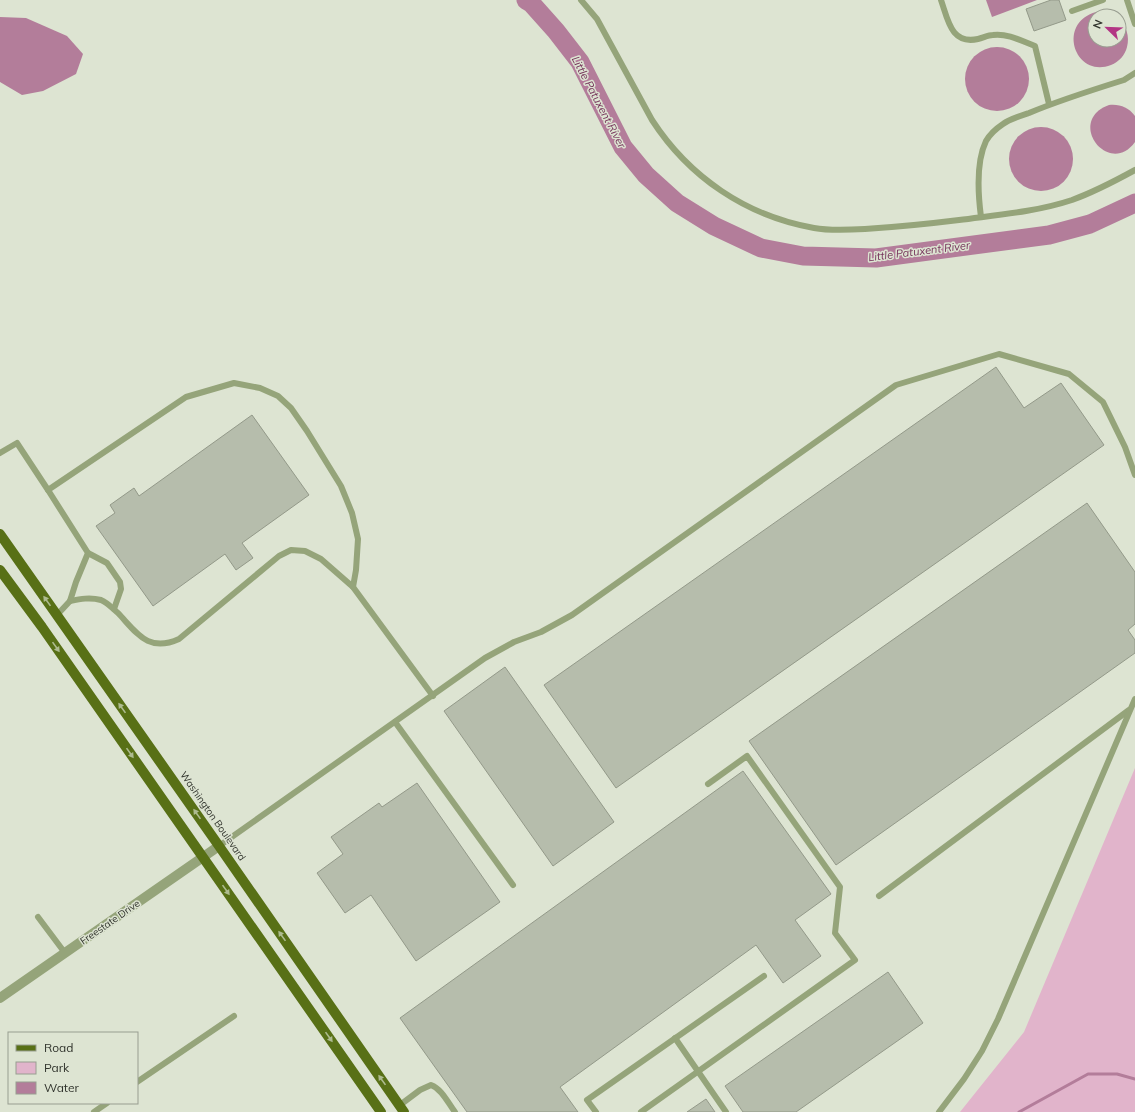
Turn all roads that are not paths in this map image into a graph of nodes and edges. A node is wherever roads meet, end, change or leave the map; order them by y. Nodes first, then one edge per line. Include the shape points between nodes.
1 (581, 0) edge
2 (941, 0) edge
3 (1103, 0) edge
4 (1127, 0) edge
5 (1072, 10) dead end
6 (1135, 24) edge
7 (1135, 73) edge
8 (1049, 104) junction
9 (1135, 170) edge
10 (981, 217) junction
11 (0, 453) edge
12 (1135, 475) edge
13 (48, 490) junction
14 (0, 534) edge
15 (88, 553) junction
16 (0, 570) edge
17 (353, 587) junction
18 (70, 601) junction
19 (114, 610) junction
20 (56, 615) junction
21 (433, 696) junction
22 (1135, 699) edge
23 (1131, 709) junction
24 (395, 722) junction
25 (708, 784) dead end
26 (219, 846) junction
27 (203, 858) junction
28 (513, 885) dead end
29 (879, 896) dead end
30 (38, 917) dead end
31 (65, 953) junction
32 (764, 976) dead end
33 (0, 998) edge
34 (234, 1016) dead end
35 (675, 1038) junction
36 (698, 1071) junction
37 (138, 1081) edge
38 (106, 1104) edge
39 (402, 1108) edge
40 (94, 1112) edge
41 (381, 1112) edge
42 (455, 1112) edge
43 (596, 1112) edge
44 (641, 1112) edge
45 (726, 1112) edge
46 (939, 1112) edge

1 - 10 lane via 596,19 636,95 662,136 693,170 734,199 760,213 785,221 815,228 842,230 885,228
2 - 8 lane via 954,34 964,40 978,40 993,34 1012,36 1035,46
3 - 5 lane
4 - 6 lane
7 - 8 lane via 1124,80
8 - 10 lane via 1004,123 987,139 983,148 979,182
9 - 10 lane via 1072,200
11 - 13 lane via 17,443
12 - 21 lane via 1125,447 1103,402 1069,374 999,354 896,385 572,615 485,658
13 - 15 lane
13 - 17 lane via 186,396 234,382 260,388 278,396 291,408 341,486 358,539
20 -> 14 main road, Washington Boulevard
15 - 18 lane
15 - 19 lane via 107,563 120,582 121,589
16 -> 27 main road
17 - 19 lane via 321,559 305,551 291,550 279,556 179,639 169,644 156,644 144,640
17 - 21 lane
18 - 19 lane via 90,598 101,600
18 - 20 lane
26 -> 20 main road, Washington Boulevard
21 - 24 lane
22 - 23 lane
23 - 29 lane
23 - 46 lane via 998,1019 964,1079
24 - 26 lane
24 - 28 lane
25 - 36 lane via 747,756 840,887 834,933 855,960
26 - 27 street, Freestate Drive
39 -> 26 main road, Washington Boulevard
27 - 31 street, Freestate Drive
27 -> 41 main road
30 - 31 lane
31 - 33 street, Freestate Drive
32 - 35 lane
34 - 37 lane
35 - 36 lane
35 - 43 lane via 587,1100
36 - 44 lane
36 - 45 lane
38 - 40 lane
39 - 42 lane via 420,1090 431,1085 441,1092

